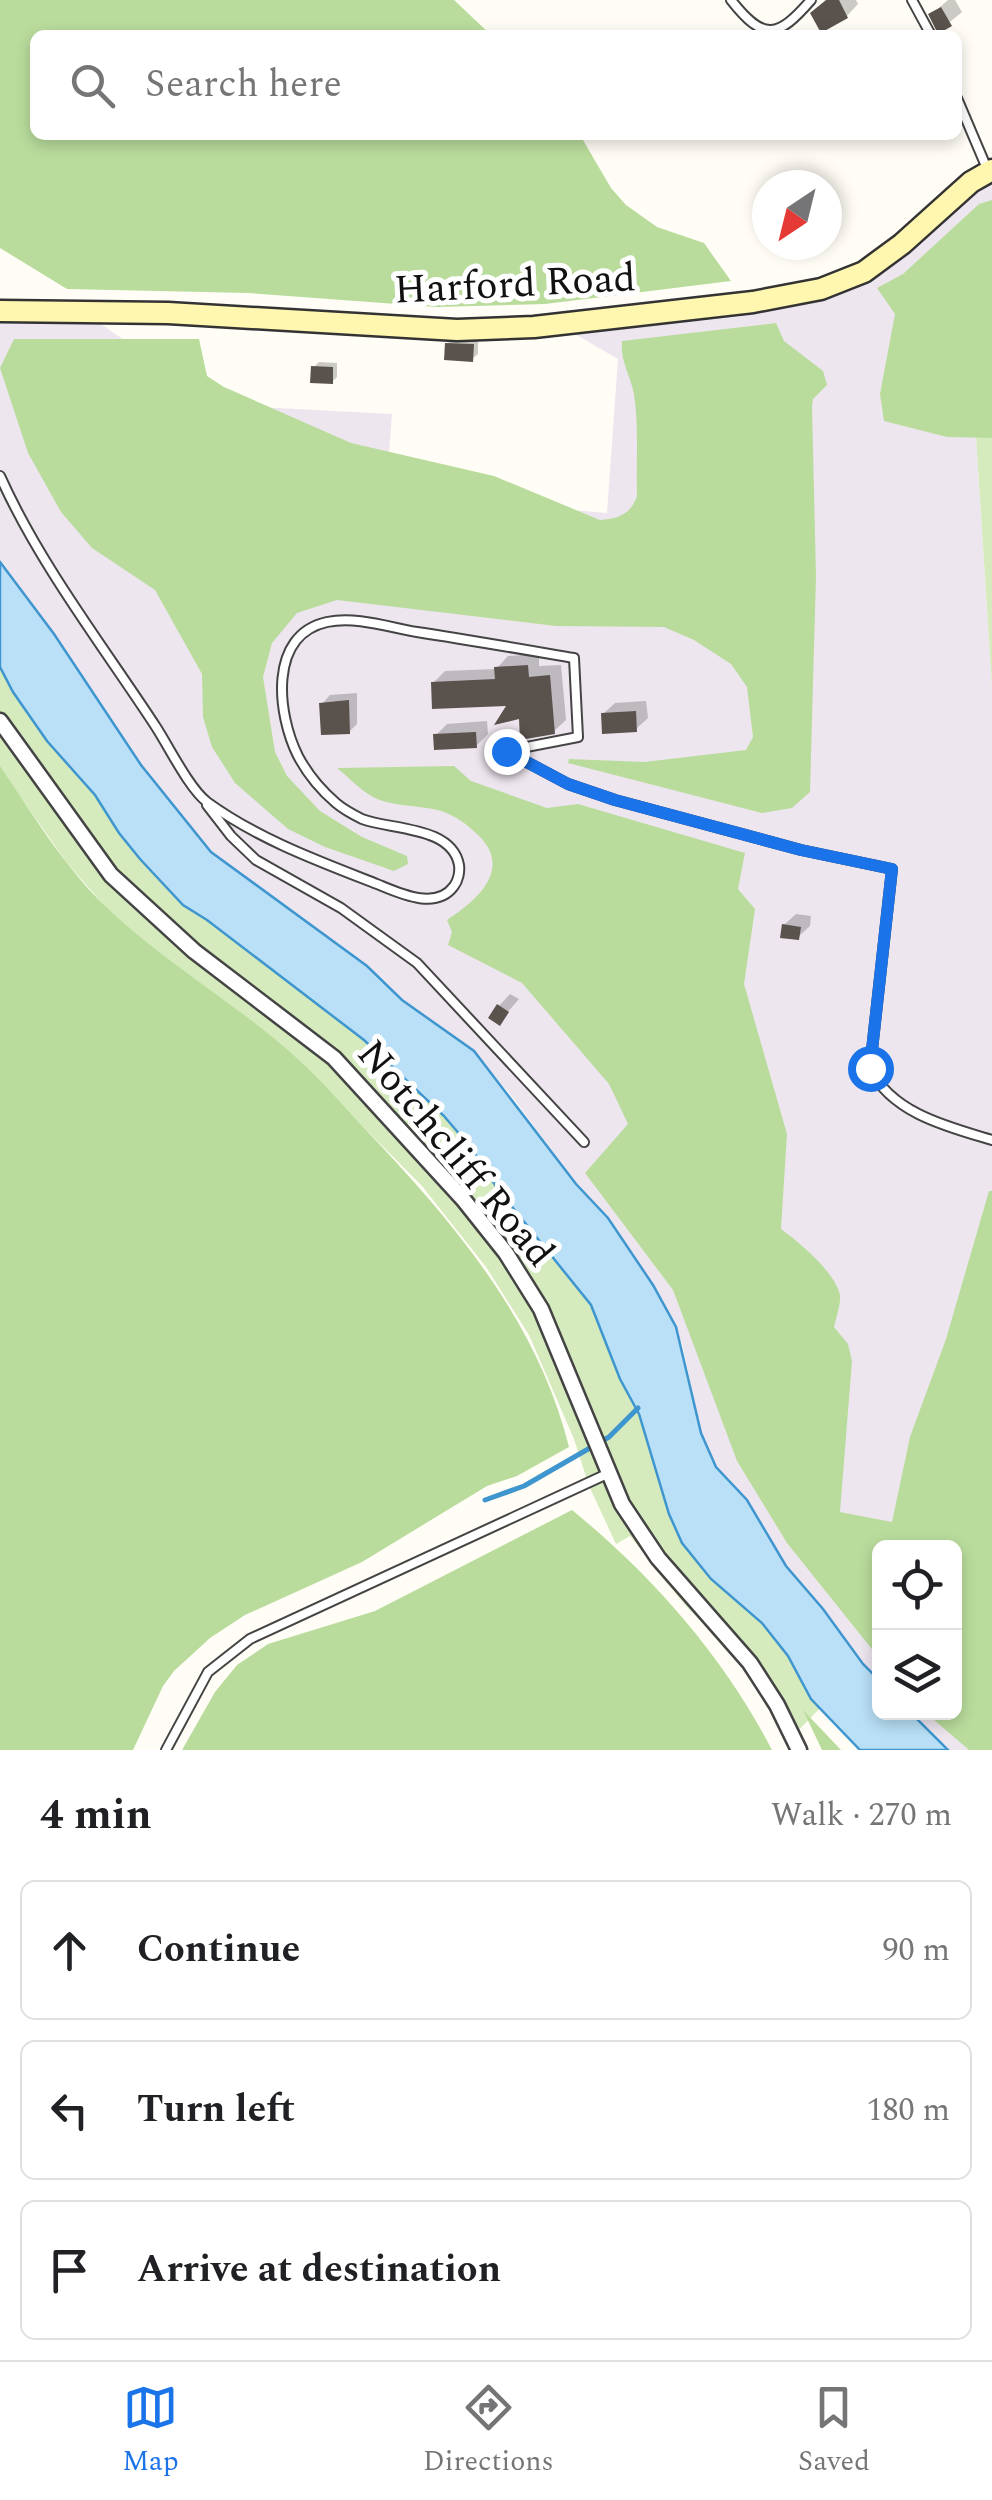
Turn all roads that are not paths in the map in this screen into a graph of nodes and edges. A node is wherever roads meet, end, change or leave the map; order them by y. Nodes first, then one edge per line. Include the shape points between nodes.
1 (731, 0) edge
2 (811, 0) edge
3 (912, 0) edge
4 (791, 23) junction
5 (765, 30) edge
6 (779, 30) edge
7 (793, 30) edge
8 (927, 30) edge
9 (962, 109) edge
10 (990, 170) edge
11 (0, 312) edge
12 (0, 476) edge
13 (0, 721) edge
14 (203, 799) junction
15 (992, 1140) edge
16 (584, 1142) dead end
17 (607, 1474) junction
18 (166, 1750) edge
19 (799, 1750) edge

1 - 5 lane
2 - 4 lane
3 - 8 lane
4 - 6 lane
4 - 7 lane
9 - 10 lane
10 - 11 main road, Harford Road via 864,272 821,289 754,302 457,330
12 - 14 lane
13 - 17 street, Notchcliff Road via 123,888 334,1058 463,1199 541,1309
14 - 15 lane via 319,862 404,895 446,894 460,868 454,852 428,834 362,818 338,805 299,758 286,726 282,683 292,643 317,625 342,619 574,658 578,737 506,751 615,800 892,869 870,1068 921,1116
14 - 16 lane via 256,860 417,963
17 - 18 lane via 250,1638 208,1672
17 - 19 street, Notchcliff Road via 648,1545 750,1663

